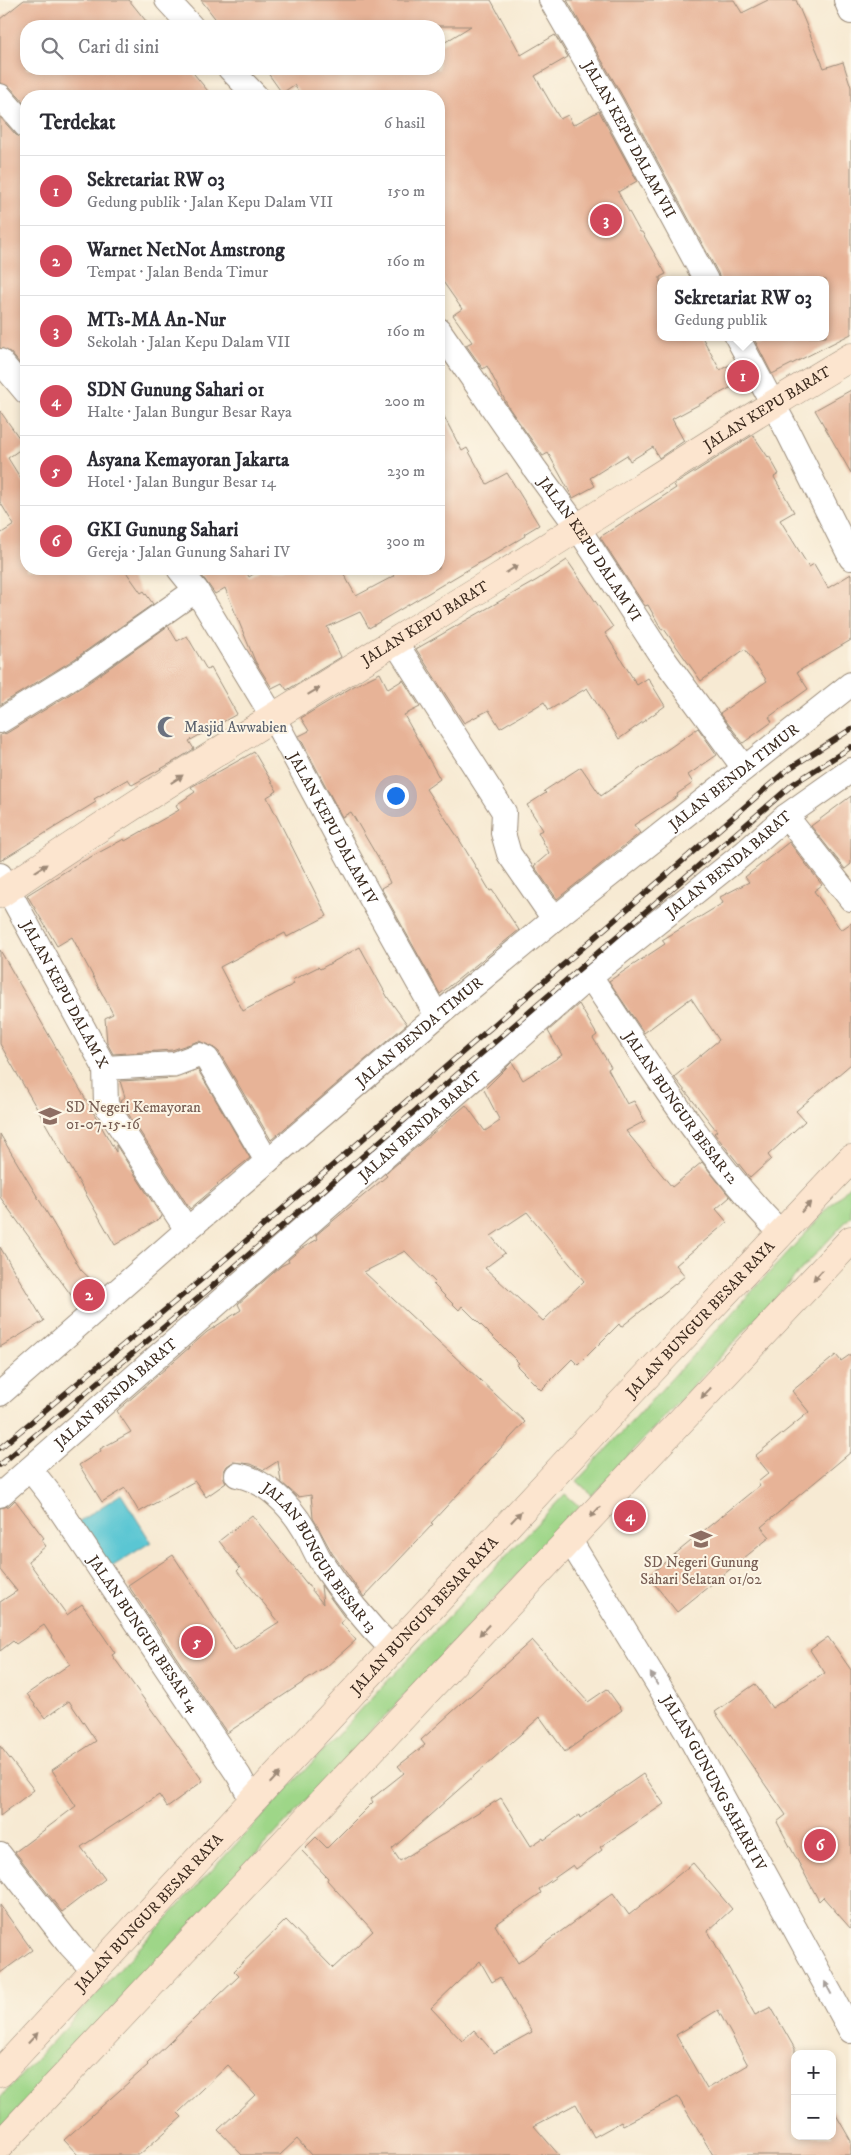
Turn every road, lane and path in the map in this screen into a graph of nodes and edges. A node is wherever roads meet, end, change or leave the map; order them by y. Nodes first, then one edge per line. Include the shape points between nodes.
1 (166, 0) edge
2 (551, 0) edge
3 (846, 0) edge
4 (851, 12) edge
5 (185, 20) edge
6 (236, 75) edge
7 (250, 90) edge
8 (0, 96) edge
9 (20, 119) edge
10 (704, 276) edge
11 (445, 339) edge
12 (739, 341) edge
13 (851, 357) edge
14 (773, 402) junction
15 (578, 528) junction
16 (851, 558) edge
17 (191, 576) edge
18 (395, 642) junction
19 (851, 684) edge
20 (272, 717) junction
21 (0, 721) edge
22 (744, 768) junction
23 (851, 770) edge
24 (786, 816) junction
25 (3, 886) edge
26 (851, 899) edge
27 (554, 919) junction
28 (590, 976) junction
29 (437, 1016) junction
30 (105, 1068) junction
31 (851, 1159) edge
32 (267, 1161) junction
33 (187, 1230) junction
34 (782, 1233) junction
35 (851, 1240) edge
36 (0, 1394) edge
37 (30, 1469) junction
38 (237, 1475) dead end
39 (0, 1495) edge
40 (569, 1540) junction
41 (393, 1650) junction
42 (253, 1802) junction
43 (0, 1855) edge
44 (95, 1972) junction
45 (851, 2031) edge
46 (0, 2073) edge
47 (0, 2145) edge

1 - 5 street
2 - 10 street, JALAN KEPU DALAM VII
3 - 4 street
6 - 7 street
8 - 9 street
11 - 15 street, JALAN KEPU DALAM VI
12 - 14 street
13 - 14 main road, JALAN KEPU BARAT
14 - 15 main road, JALAN KEPU BARAT
14 - 16 street
18 -> 15 main road, JALAN KEPU BARAT
15 - 22 street, JALAN KEPU DALAM VI via 658,651
17 - 20 street, JALAN KEPU DALAM IV
17 - 21 street via 81,672
20 -> 18 main road, JALAN KEPU BARAT
18 - 27 street via 504,812 503,833 509,854
19 - 22 street, JALAN BENDA TIMUR
25 -> 20 main road, JALAN KEPU BARAT
20 - 29 street, JALAN KEPU DALAM IV
22 - 27 street, JALAN BENDA TIMUR
23 - 24 street, JALAN BENDA BARAT
24 - 26 street
24 - 28 street, JALAN BENDA BARAT
25 - 30 street, JALAN KEPU DALAM X
27 - 29 street, JALAN BENDA TIMUR
28 - 34 street, JALAN BUNGUR BESAR 12 via 698,1136
28 - 37 street, JALAN BENDA BARAT
29 - 32 street, JALAN BENDA TIMUR
30 - 32 street via 175,1064 203,1056
30 - 33 street, JALAN KEPU DALAM X via 106,1105
34 -> 31 main road, JALAN BUNGUR BESAR RAYA
32 - 33 street, JALAN BENDA TIMUR
33 - 36 street, JALAN BENDA TIMUR
41 -> 34 main road, JALAN BUNGUR BESAR RAYA
35 -> 40 main road
37 - 39 street, JALAN BENDA BARAT
37 - 42 street, JALAN BUNGUR BESAR 14
38 - 41 street, JALAN BUNGUR BESAR 13 via 255,1480 271,1491 298,1520 320,1560 373,1630
45 -> 40 street, JALAN GUNUNG SAHARI IV via 686,1730
40 -> 47 main road
42 -> 41 main road, JALAN BUNGUR BESAR RAYA
42 - 44 main road, JALAN BUNGUR BESAR RAYA
43 - 44 street
46 -> 44 main road, JALAN BUNGUR BESAR RAYA

